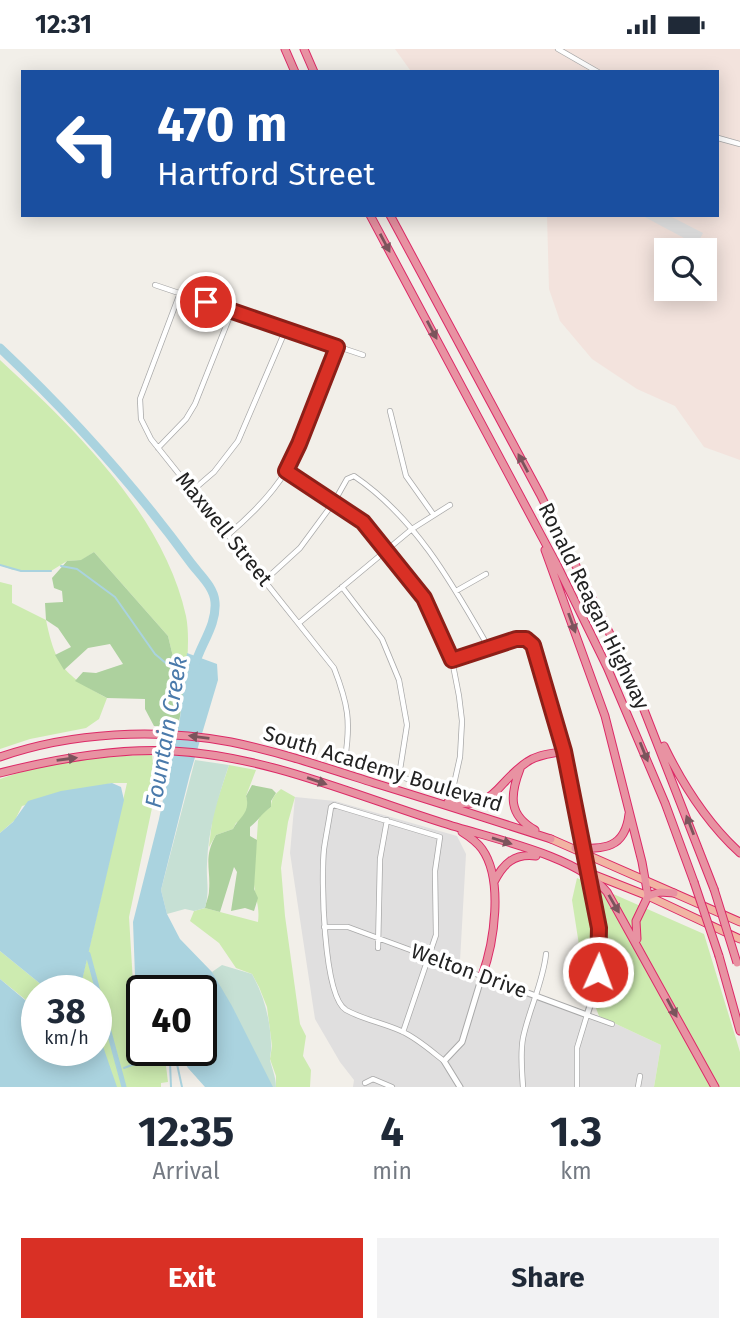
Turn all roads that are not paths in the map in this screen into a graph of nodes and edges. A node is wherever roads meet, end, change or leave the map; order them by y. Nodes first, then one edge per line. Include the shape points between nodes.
1 (285, 49) edge
2 (304, 49) edge
3 (558, 49) edge
4 (294, 70) edge
5 (313, 70) edge
6 (595, 70) edge
7 (719, 138) edge
8 (740, 144) edge
9 (371, 217) edge
10 (391, 217) edge
11 (155, 285) dead end
12 (180, 293) junction
13 (232, 311) junction
14 (286, 329) junction
15 (337, 347) junction
16 (363, 355) dead end
17 (390, 411) dead end
18 (158, 448) junction
19 (286, 471) junction
20 (192, 491) junction
21 (334, 502) junction
22 (450, 505) dead end
23 (433, 514) junction
24 (412, 529) junction
25 (229, 534) junction
26 (541, 536) junction
27 (387, 551) junction
28 (486, 574) dead end
29 (265, 580) junction
30 (342, 587) junction
31 (456, 591) junction
32 (299, 623) junction
33 (489, 648) junction
34 (452, 660) junction
35 (643, 706) junction
36 (564, 751) junction
37 (0, 757) edge
38 (338, 757) dead end
39 (345, 759) junction
40 (521, 767) junction
41 (0, 773) edge
42 (399, 776) junction
43 (424, 798) junction
44 (629, 810) junction
45 (387, 820) junction
46 (442, 823) junction
47 (551, 839) junction
48 (575, 848) junction
49 (740, 853) edge
50 (561, 862) junction
51 (578, 869) junction
52 (646, 879) junction
53 (494, 883) junction
54 (674, 893) junction
55 (648, 896) junction
56 (740, 922) edge
57 (324, 927) junction
58 (378, 938) junction
59 (740, 939) edge
60 (378, 948) dead end
61 (639, 948) junction
62 (546, 954) dead end
63 (430, 957) junction
64 (740, 973) edge
65 (482, 976) junction
66 (535, 996) junction
67 (587, 1015) junction
68 (612, 1024) dead end
69 (740, 1031) edge
70 (403, 1032) junction
71 (444, 1061) junction
72 (640, 1076) dead end
73 (365, 1083) dead end
74 (392, 1087) edge
75 (460, 1087) edge
76 (523, 1087) edge
77 (578, 1087) edge
78 (639, 1087) edge
79 (715, 1087) edge

1 - 4 highway
2 - 5 highway
3 - 6 street
7 - 8 street
9 -> 26 highway, Ronald Reagan Highway
35 -> 10 highway, Ronald Reagan Highway via 563,538
11 - 12 street
12 - 13 street
12 - 18 street, Maxwell Street via 140,399 141,419
13 - 14 street
13 - 18 street via 195,404
14 - 15 street
14 - 20 street via 238,441 214,473
15 - 16 street
15 - 19 street
17 - 23 street via 406,476
18 - 20 street, Maxwell Street
19 - 21 street
19 - 25 street via 270,494
20 - 25 street, Maxwell Street
21 - 24 street via 347,479 354,476 376,491
21 - 27 street via 363,522
21 - 29 street via 300,548
22 - 23 street
23 - 24 street
24 - 27 street
24 - 31 street
25 - 29 street, Maxwell Street
26 -> 44 highway via 605,716
26 -> 69 highway, Ronald Reagan Highway, bridge via 616,685 665,803
27 - 30 street
27 - 34 street via 424,598
28 - 31 street
29 - 32 street, Maxwell Street
30 - 32 street
30 - 42 street via 382,639 399,680 407,725
31 - 33 street
32 - 39 street, Maxwell Street via 334,668 345,695 350,727
33 - 34 street
33 - 36 street via 516,639 533,645
34 - 42 street via 462,721 452,793
35 - 49 highway via 687,788
64 -> 35 highway, Ronald Reagan Highway, bridge via 714,889
36 - 40 highway via 540,756
36 - 67 street, bridge via 599,928 597,988
43 -> 37 highway, South Academy Boulevard via 299,759 199,737 76,739
38 - 39 street
39 - 42 street
40 - 43 highway via 476,804
40 - 47 highway via 512,793 515,809 522,822
41 -> 46 highway, South Academy Boulevard via 65,759 153,751 191,753 294,773
43 - 47 highway, South Academy Boulevard
44 - 48 highway via 627,825 616,842 597,849
44 - 52 highway
45 - 57 street via 331,807 323,862
45 - 58 street via 380,859
45 - 63 street via 440,837 435,871 436,935
46 -> 50 highway, South Academy Boulevard
46 - 53 highway via 474,840 484,851
47 - 48 highway, South Academy Boulevard
48 - 52 highway, South Academy Boulevard
50 - 51 highway, South Academy Boulevard
50 - 53 highway via 517,856 501,868
51 - 55 highway, South Academy Boulevard
51 -> 61 highway via 607,892
52 - 54 highway, South Academy Boulevard
52 - 55 highway
53 - 65 highway via 493,938
54 - 55 highway
54 - 56 highway, South Academy Boulevard
55 - 59 highway, South Academy Boulevard
55 - 61 highway via 636,921
57 - 58 street, Welton Drive via 348,927
57 - 70 street via 340,1004
58 - 60 street
58 - 63 street, Welton Drive
61 -> 79 highway
62 - 66 street
63 - 65 street, Welton Drive
63 - 70 street
65 - 66 street, Welton Drive
65 - 71 street via 467,1031 460,1046
66 - 67 street, Welton Drive
66 - 76 street via 523,1038
67 - 68 street, Welton Drive
67 - 77 street via 577,1048
70 - 71 street
71 - 75 street
72 - 78 street
73 - 74 street via 373,1079

